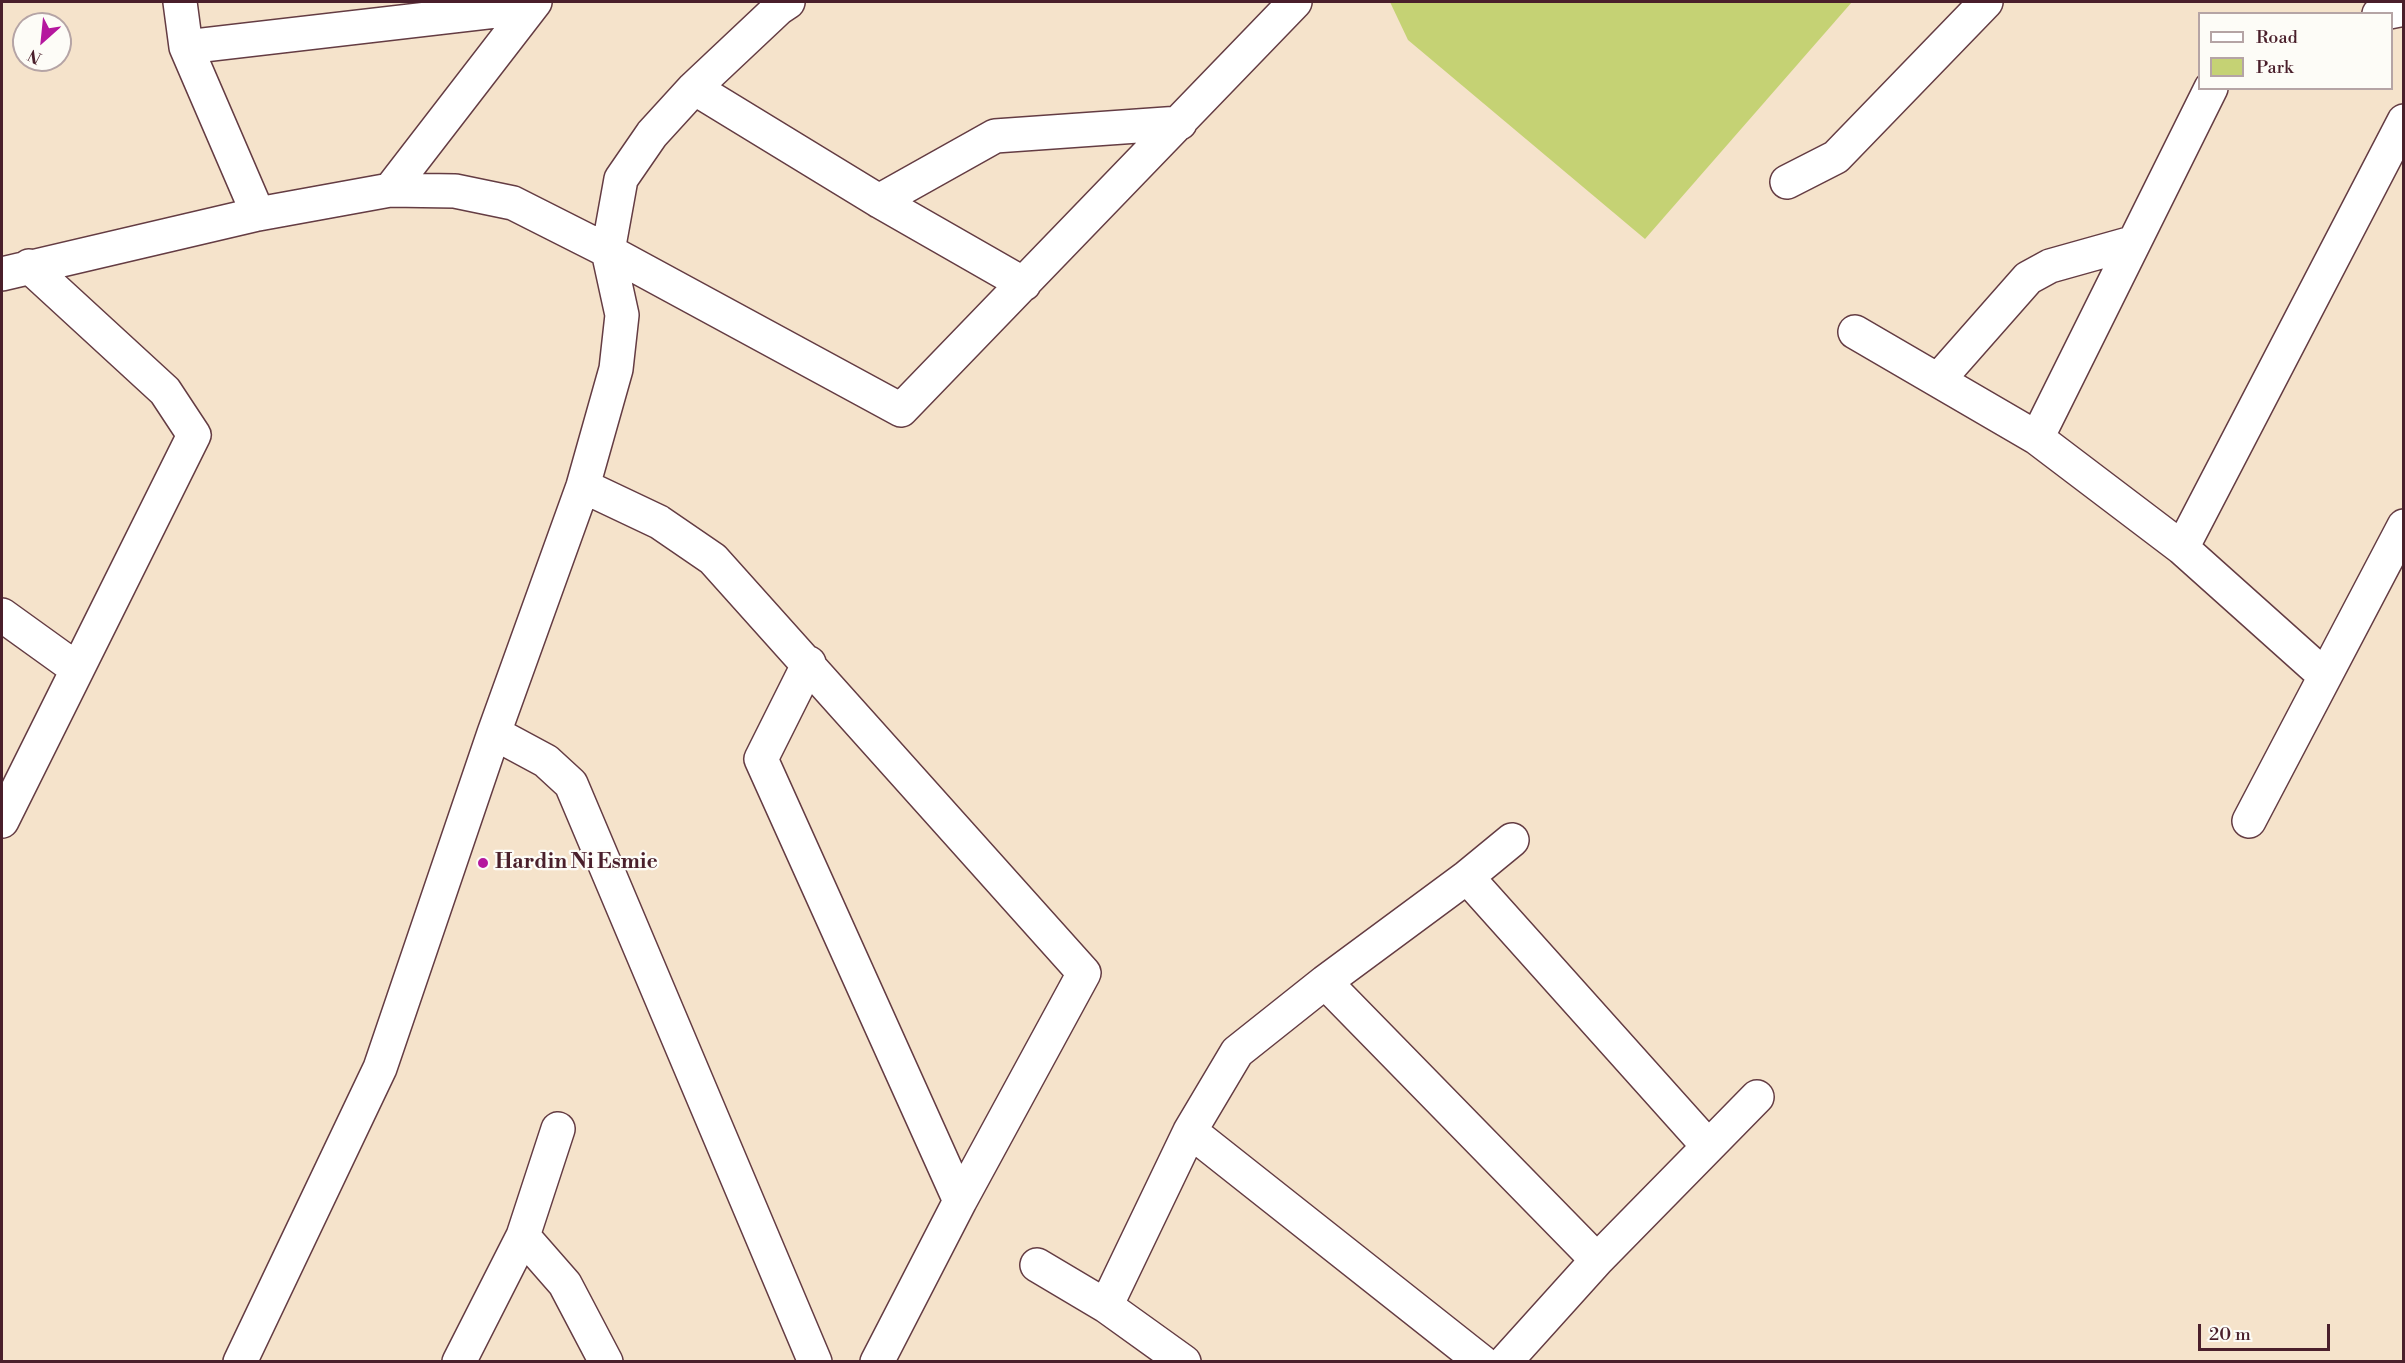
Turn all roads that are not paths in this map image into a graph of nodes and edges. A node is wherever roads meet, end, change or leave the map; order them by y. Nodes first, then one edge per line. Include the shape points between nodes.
1 (180, 2) edge
2 (788, 2) edge
3 (1295, 2) edge
4 (1986, 2) edge
5 (533, 4) edge
6 (186, 47) junction
7 (694, 88) junction
8 (2210, 90) edge
9 (2403, 121) edge
10 (1180, 123) junction
11 (1787, 182) dead end
12 (390, 190) junction
13 (879, 201) junction
14 (258, 214) junction
15 (2132, 243) junction
16 (608, 251) junction
17 (15, 270) edge
18 (1024, 284) junction
19 (1855, 332) dead end
20 (1939, 379) junction
21 (2037, 438) junction
22 (583, 486) junction
23 (2403, 526) edge
24 (2182, 548) junction
25 (2, 615) edge
26 (808, 663) junction
27 (77, 669) junction
28 (2325, 676) junction
29 (494, 733) junction
30 (2249, 820) dead end
31 (2, 821) edge
32 (1512, 840) dead end
33 (1467, 877) junction
34 (1325, 982) junction
35 (1757, 1097) dead end
36 (558, 1129) dead end
37 (1190, 1131) junction
38 (1708, 1146) junction
39 (960, 1201) junction
40 (523, 1236) junction
41 (1597, 1260) junction
42 (1037, 1265) dead end
43 (1106, 1306) junction
44 (240, 1362) edge
45 (459, 1362) edge
46 (606, 1362) edge
47 (815, 1362) edge
48 (878, 1362) edge
49 (1184, 1362) edge
50 (1482, 1362) edge
51 (1505, 1362) edge

1 - 6 street
2 - 7 street
3 - 10 street
4 - 11 street via 1836,157
5 - 6 street
5 - 12 street
6 - 14 street
7 - 13 street
7 - 16 street via 652,134 621,179
8 - 15 street
9 - 24 street
10 - 13 street via 995,136
10 - 18 street
12 - 14 street
12 - 16 street via 455,191 513,203
13 - 18 street
14 - 17 street
15 - 20 street via 2050,266 2028,278
15 - 21 street
16 - 18 street via 901,410
16 - 22 street via 622,315 615,369
17 - 27 street via 165,391 194,435
19 - 20 street
20 - 21 street
21 - 24 street
22 - 26 street via 659,522 713,559
22 - 29 street
23 - 28 street
24 - 28 street
25 - 27 street
26 - 39 street via 760,759
26 - 39 street via 1083,973
27 - 31 street
28 - 30 street
29 - 44 street via 380,1068
29 - 47 street via 546,761 571,784
32 - 33 street
33 - 34 street
33 - 38 street
34 - 37 street via 1237,1052
34 - 41 street
35 - 38 street
36 - 40 street
37 - 43 street
37 - 50 street
38 - 41 street
39 - 48 street
40 - 45 street
40 - 46 street via 565,1284
41 - 51 street
42 - 43 street
43 - 49 street

